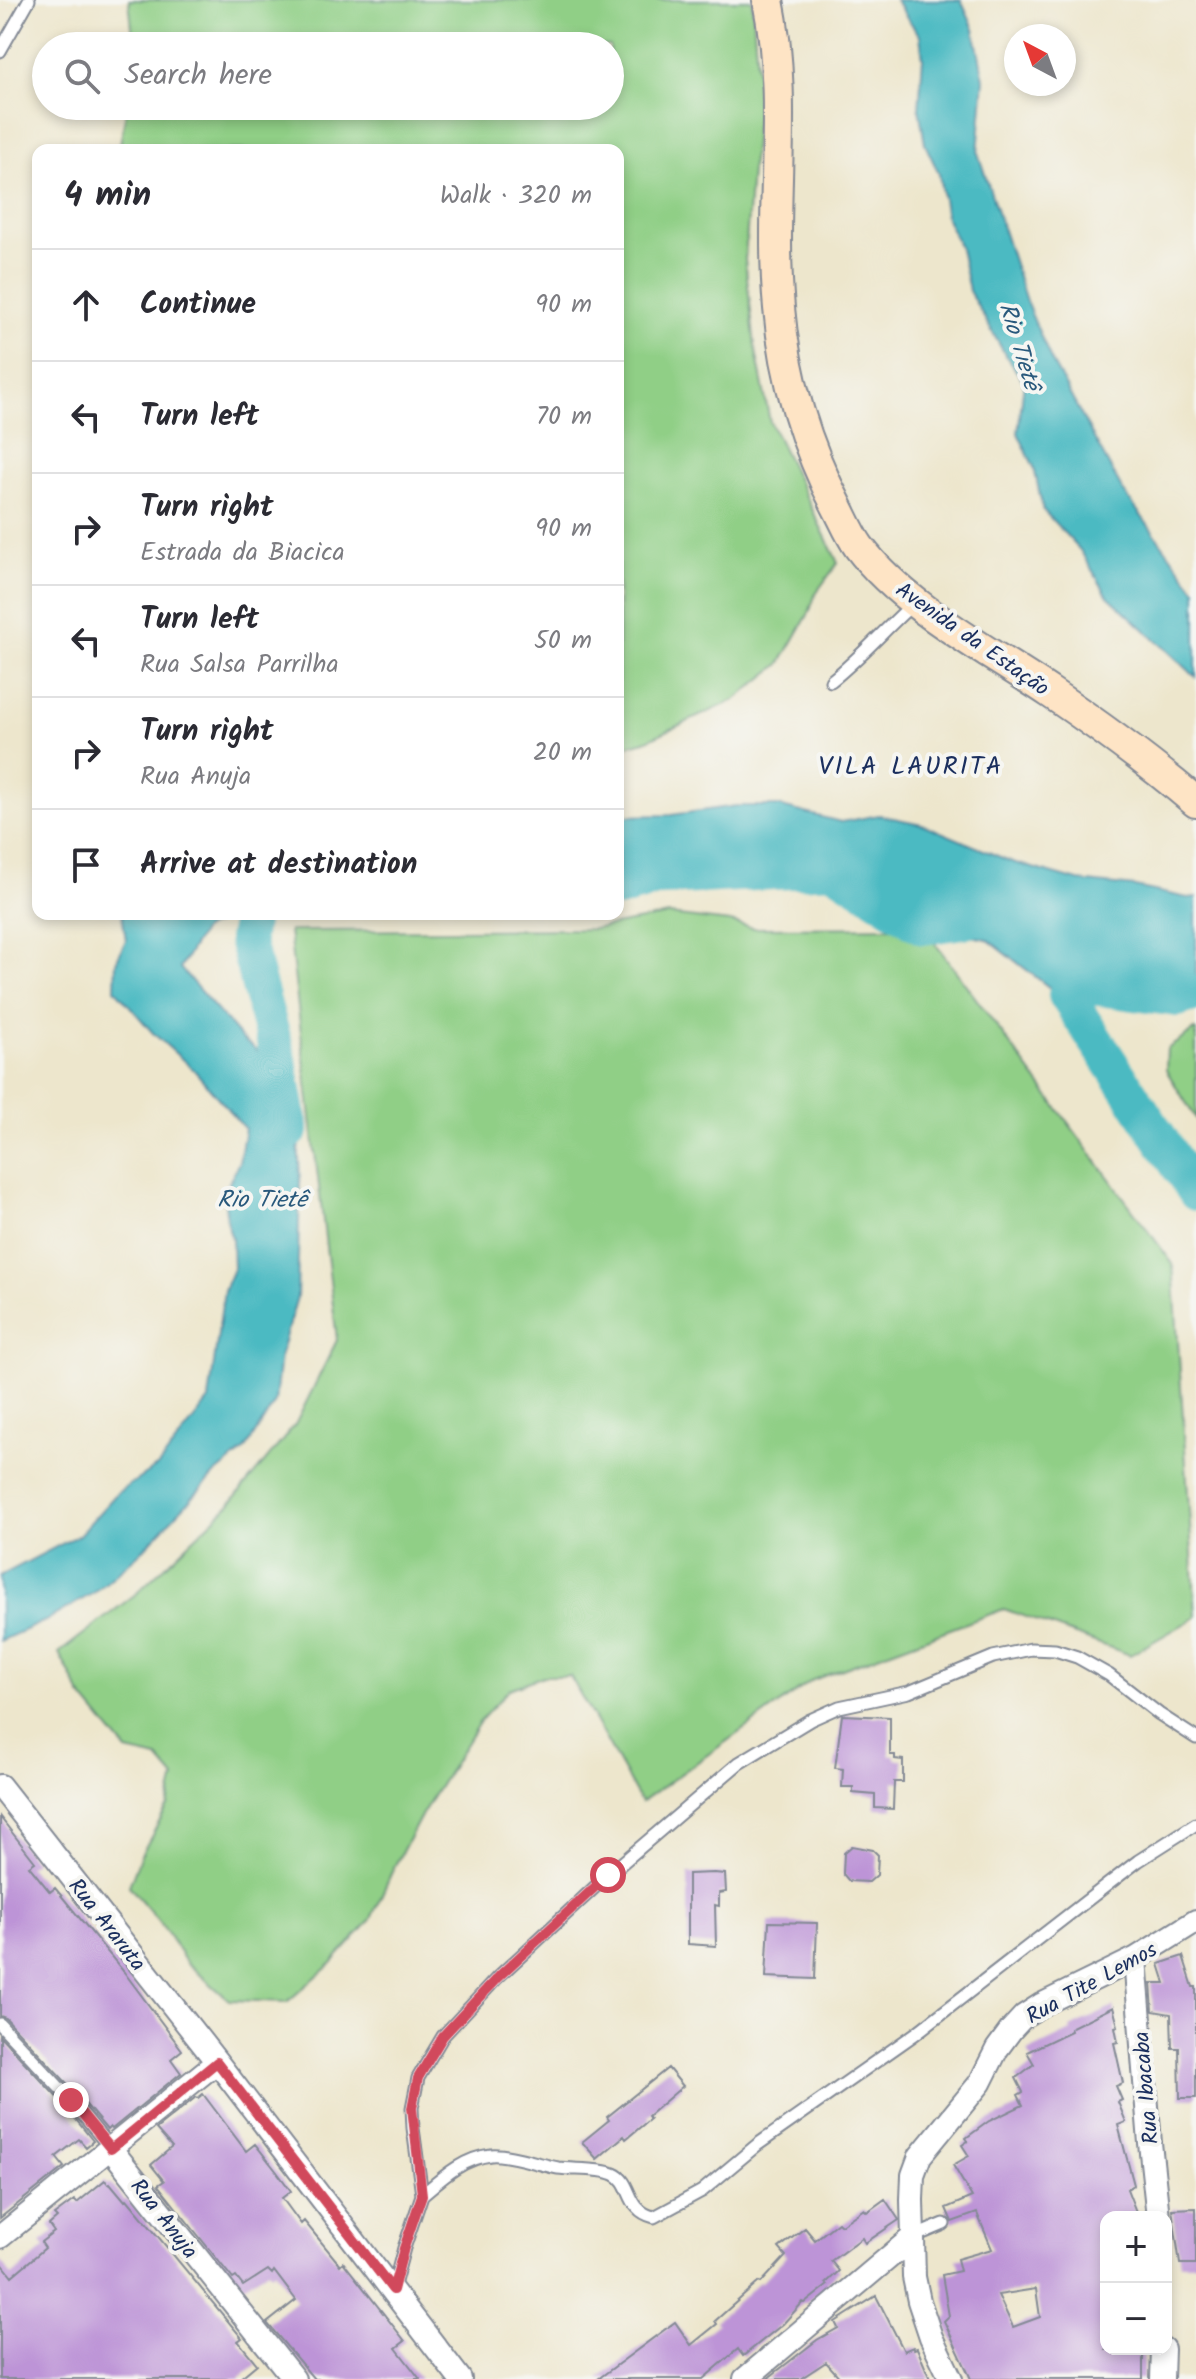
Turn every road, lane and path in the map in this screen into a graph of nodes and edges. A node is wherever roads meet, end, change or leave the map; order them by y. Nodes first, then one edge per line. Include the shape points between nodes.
1 (29, 0) edge
2 (768, 0) edge
3 (0, 51) edge
4 (915, 602) junction
5 (831, 681) dead end
6 (1196, 802) edge
7 (1196, 1738) edge
8 (0, 1786) edge
9 (1196, 1824) edge
10 (1196, 1921) edge
11 (1135, 1959) junction
12 (0, 2024) edge
13 (217, 2062) junction
14 (111, 2149) junction
15 (422, 2195) junction
16 (1157, 2211) edge
17 (944, 2224) dead end
18 (0, 2237) edge
19 (913, 2237) junction
20 (393, 2290) junction
21 (1163, 2355) edge
22 (294, 2379) edge
23 (460, 2379) edge
24 (745, 2379) edge
25 (951, 2379) edge
26 (1162, 2379) edge

1 - 3 lane
2 - 4 street, Avenida da Estação via 778,76 776,277 790,385 829,491 859,546
4 - 5 lane
4 - 6 street, Avenida da Estação via 1109,733
7 - 15 lane via 1077,1657 1031,1649 993,1657 909,1692 839,1707 780,1737 727,1772 608,1875 443,2036 418,2078 412,2108
8 - 13 street, Rua Araruta
9 - 15 lane via 1138,1861 702,2191 654,2217 635,2207 613,2174 493,2155 450,2171
10 - 11 street, Rua Tite Lemos
11 - 16 street, Rua Ibacaba
11 - 19 street, Rua Tite Lemos via 1041,2005 1011,2030 980,2083 920,2156 913,2175
12 - 14 lane, Rua Anuja
13 - 14 street
13 - 20 street, Rua Araruta
14 - 18 street
14 - 22 street, Rua Anuja
15 - 20 lane
17 - 19 lane
19 - 24 street
19 - 25 street, Rua Tite Lemos via 919,2301
20 - 23 street, Rua Araruta
21 - 26 street

